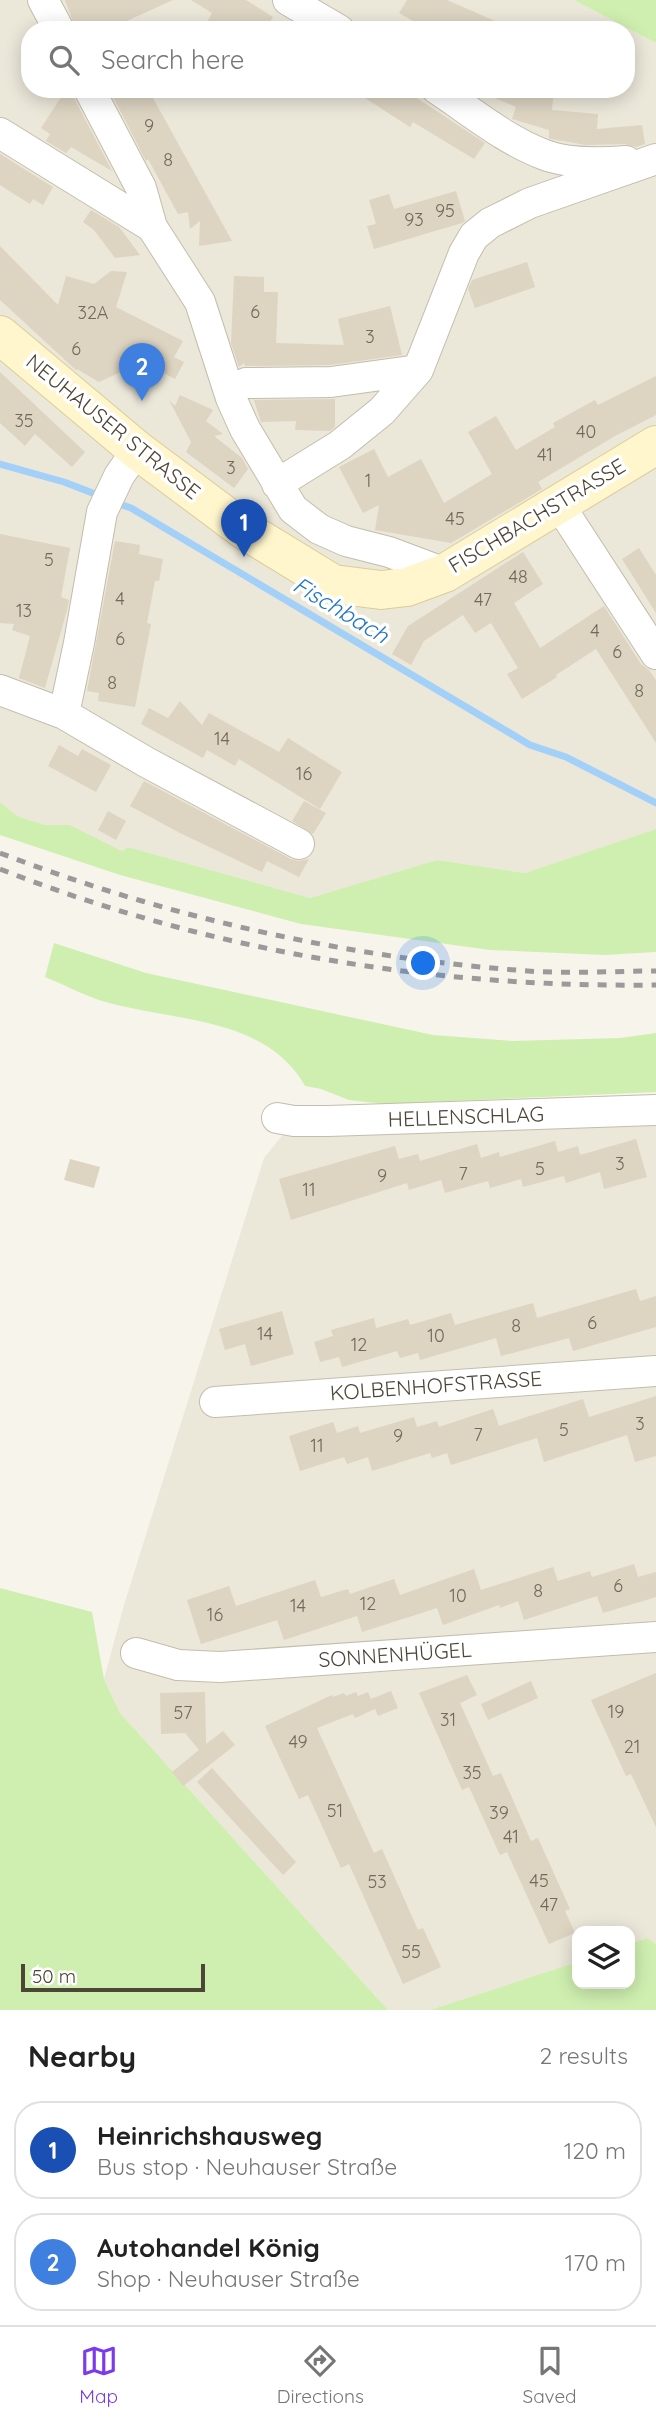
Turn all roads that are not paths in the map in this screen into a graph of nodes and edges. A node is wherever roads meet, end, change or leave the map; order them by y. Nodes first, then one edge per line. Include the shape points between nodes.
1 (43, 0) edge
2 (288, 0) edge
3 (54, 21) edge
4 (324, 21) edge
5 (94, 98) edge
6 (450, 98) edge
7 (0, 133) edge
8 (655, 159) edge
9 (152, 227) junction
10 (0, 335) edge
11 (418, 370) junction
12 (246, 383) dead end
13 (656, 445) edge
14 (137, 450) junction
15 (277, 484) junction
16 (558, 503) junction
17 (445, 573) junction
18 (333, 584) joint
19 (656, 654) edge
20 (0, 690) edge
21 (64, 714) junction
22 (299, 844) dead end
23 (656, 1110) edge
24 (277, 1118) dead end
25 (656, 1371) edge
26 (215, 1402) dead end
27 (656, 1637) edge
28 (136, 1653) dead end

1 - 3 street
2 - 4 street
5 - 9 street via 141,188
6 - 8 street via 501,133 547,156 597,164
7 - 9 street
8 - 11 street via 530,203 474,236
9 - 15 street via 201,302 231,398
10 - 14 main road, NEUHAUSER STRASSE
11 - 12 street via 331,382
11 - 15 street via 382,411 340,445
13 - 16 main road, FISCHBACHSTRASSE
14 - 18 main road, NEUHAUSER STRASSE via 243,529
14 - 21 street via 107,500
15 - 17 street via 293,509 319,529
16 - 17 main road, FISCHBACHSTRASSE
16 - 19 street
17 - 18 main road, FISCHBACHSTRASSE via 407,587 381,590
20 - 21 street
21 - 22 street
23 - 24 street, HELLENSCHLAG via 328,1121
25 - 26 street, KOLBENHOFSTRASSE
27 - 28 street, SONNENHÜGEL via 219,1667 178,1665

